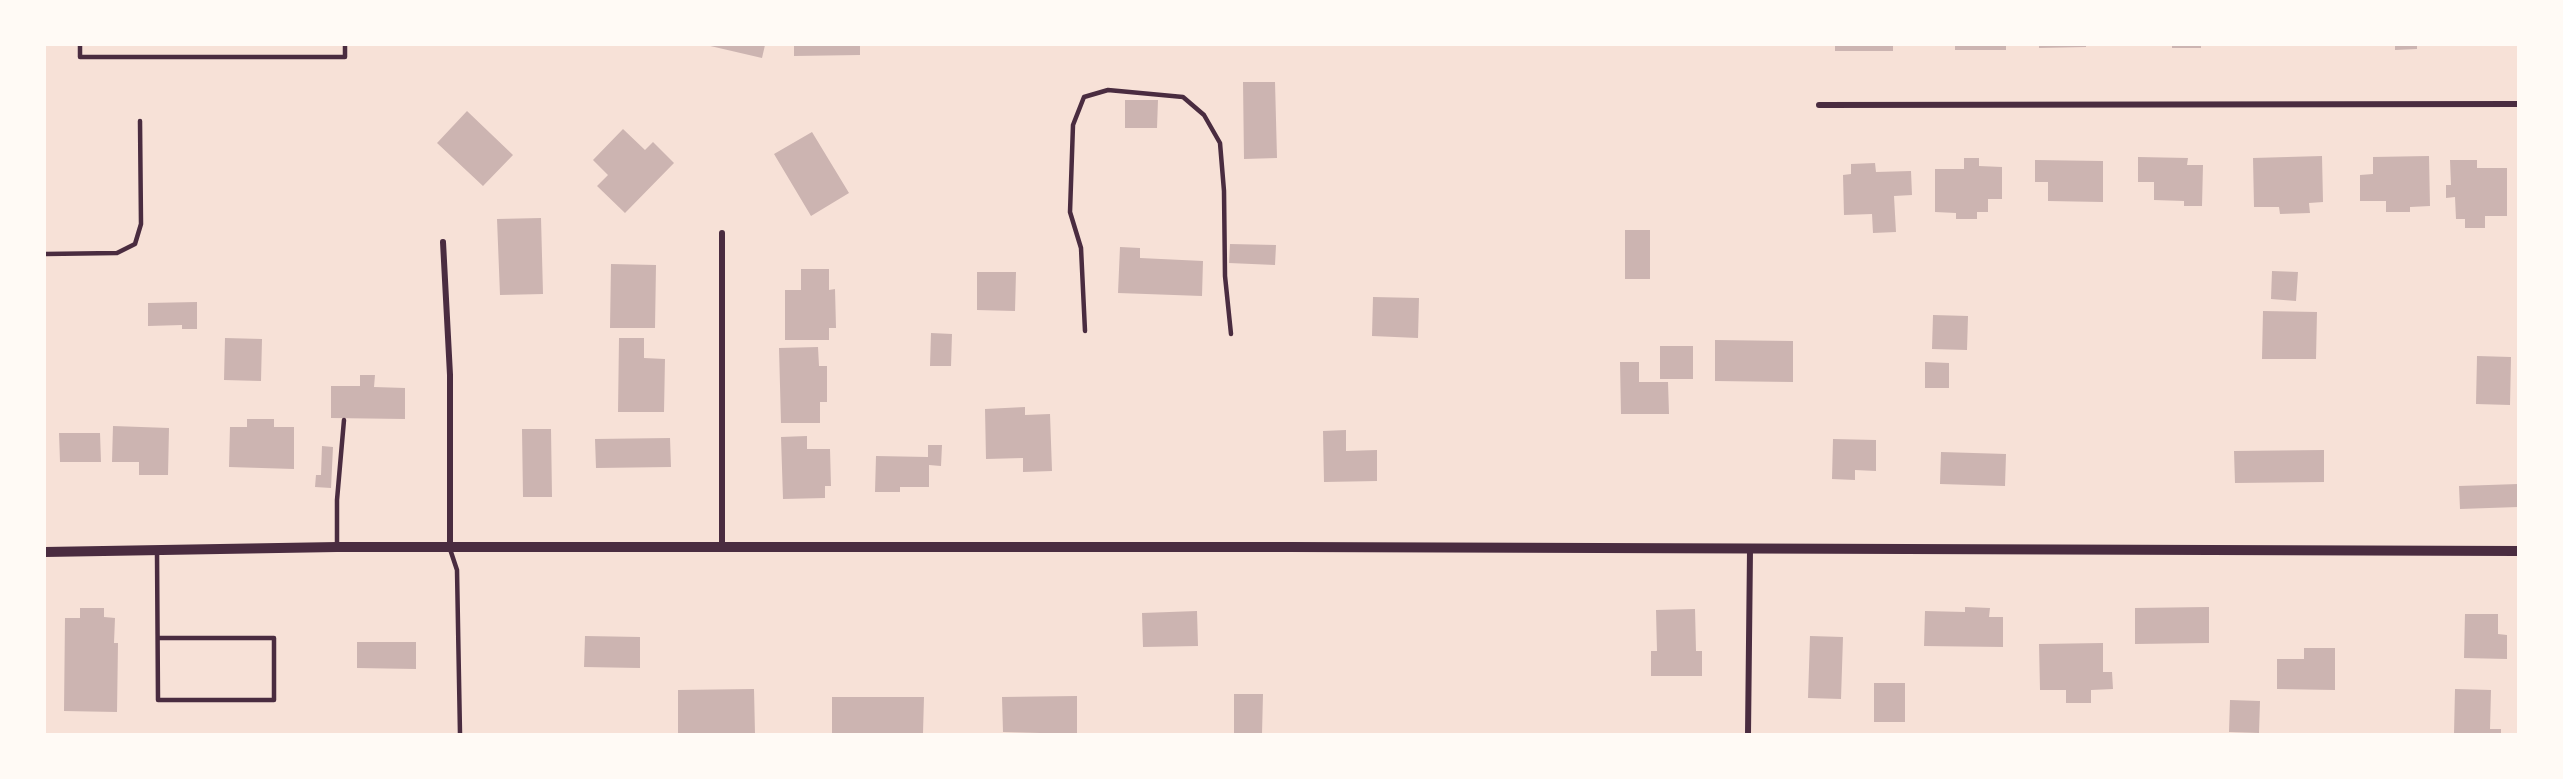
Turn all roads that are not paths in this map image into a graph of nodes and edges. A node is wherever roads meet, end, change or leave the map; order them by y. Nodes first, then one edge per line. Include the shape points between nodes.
1 (80, 45) edge
2 (345, 45) edge
3 (2518, 104) edge
4 (1819, 105) dead end
5 (140, 121) dead end
6 (722, 232) dead end
7 (443, 242) dead end
8 (45, 254) edge
9 (1084, 331) dead end
10 (1231, 334) dead end
11 (344, 420) dead end
12 (337, 547) junction
13 (450, 548) junction
14 (722, 548) junction
15 (1750, 550) junction
16 (2518, 551) edge
17 (45, 552) edge
18 (158, 552) junction
19 (159, 638) junction
20 (460, 734) edge
21 (1748, 734) edge

1 - 2 lane via 80,57 345,57
3 - 4 street
5 - 8 lane via 141,224 135,244 117,254
6 - 14 street
7 - 13 street via 450,375
9 - 10 lane via 1081,248 1070,212 1073,125 1084,97 1108,90 1184,97 1204,115 1220,143
11 - 12 lane
12 - 13 street
12 - 18 street
13 - 14 street
13 - 20 lane via 458,570
14 - 15 street
15 - 16 street
15 - 21 street
17 - 18 street
18 - 19 lane
19 - 19 lane via 158,700 274,700 274,638

